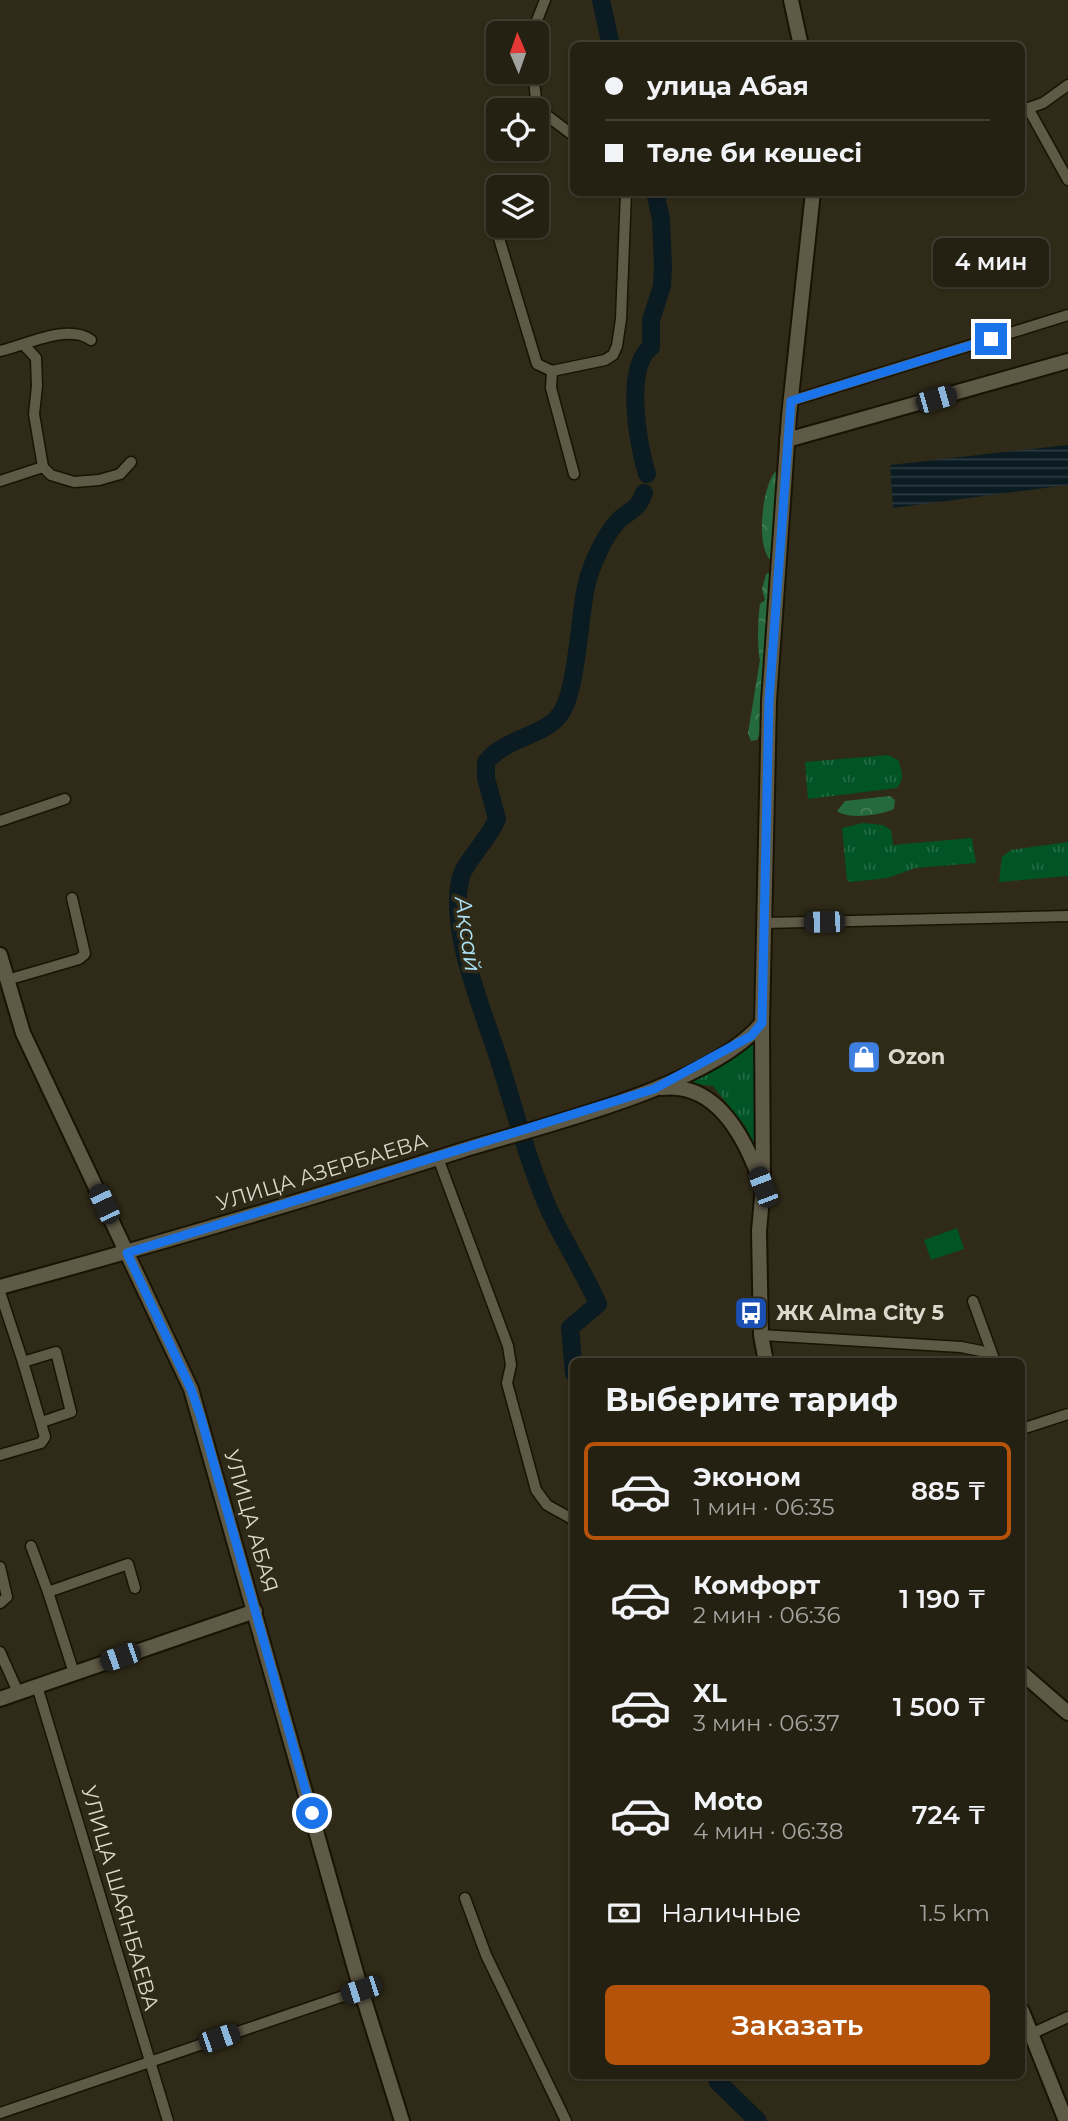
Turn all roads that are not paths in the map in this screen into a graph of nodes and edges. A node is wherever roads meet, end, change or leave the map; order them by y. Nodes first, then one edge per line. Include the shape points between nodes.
1 (545, 0) edge
2 (791, 0) edge
3 (537, 21) edge
4 (800, 42) edge
5 (534, 84) edge
6 (1068, 85) edge
7 (1025, 109) edge
8 (570, 133) edge
9 (1068, 180) edge
10 (626, 196) edge
11 (813, 196) edge
12 (499, 238) edge
13 (1068, 315) edge
14 (91, 340) dead end
15 (24, 345) junction
16 (0, 351) edge
17 (1068, 361) edge
18 (552, 372) junction
19 (791, 401) junction
20 (787, 440) junction
21 (131, 462) dead end
22 (43, 467) junction
23 (574, 474) dead end
24 (0, 481) edge
25 (65, 799) dead end
26 (0, 821) edge
27 (72, 898) dead end
28 (1068, 916) edge
29 (764, 923) junction
30 (0, 955) edge
31 (7, 980) junction
32 (762, 1023) junction
33 (654, 1089) junction
34 (438, 1158) junction
35 (763, 1187) junction
36 (127, 1253) junction
37 (0, 1290) edge
38 (973, 1301) dead end
39 (761, 1335) junction
40 (765, 1358) edge
41 (990, 1358) edge
42 (993, 1358) edge
43 (23, 1362) junction
44 (1068, 1414) edge
45 (42, 1422) junction
46 (1025, 1428) edge
47 (0, 1455) edge
48 (570, 1518) edge
49 (31, 1546) dead end
50 (0, 1567) edge
51 (135, 1588) dead end
52 (48, 1592) junction
53 (0, 1603) edge
54 (255, 1611) junction
55 (0, 1653) edge
56 (74, 1673) junction
57 (1025, 1676) edge
58 (37, 1686) junction
59 (18, 1692) junction
60 (0, 1699) edge
61 (1068, 1713) edge
62 (465, 1898) dead end
63 (361, 1990) junction
64 (1068, 2017) edge
65 (1025, 2019) edge
66 (1031, 2034) junction
67 (148, 2062) junction
68 (0, 2113) edge
69 (168, 2121) edge
70 (402, 2121) edge
71 (566, 2121) edge
72 (1066, 2121) edge

1 - 3 street
2 - 4 main road
5 - 8 street via 537,108
6 - 7 street
7 - 9 street
10 - 18 street via 617,346 605,360
11 - 19 main road
12 - 18 street via 537,364
13 - 19 street
14 - 15 street via 69,333
15 - 16 street
15 - 22 street via 36,358 34,414
17 - 20 main road
18 - 23 street via 551,388
19 - 20 main road
20 - 29 main road via 769,701
21 - 22 street via 120,474 74,482 51,475
22 - 24 street
25 - 26 street
27 - 31 street via 85,954
28 - 29 street
29 - 32 main road
30 - 31 main road, УЛИЦА АБАЯ
31 - 36 main road, УЛИЦА АБАЯ via 23,1033
32 - 33 main road, УЛИЦА АЗЕРБАЕВА via 751,1036 719,1056
32 - 35 main road
33 - 34 main road, УЛИЦА АЗЕРБАЕВА
33 - 35 main road, УЛИЦА АЗЕРБАЕВА via 677,1087 710,1099 748,1147
34 - 36 main road, УЛИЦА АЗЕРБАЕВА
34 - 48 street via 508,1346 511,1365 507,1383 536,1490 547,1505
35 - 39 main road
36 - 37 main road, УЛИЦА АЗЕРБАЕВА
36 - 54 main road, УЛИЦА АБАЯ via 191,1389
37 - 43 street
38 - 42 street
39 - 40 main road
39 - 41 street via 961,1347
43 - 45 street
43 - 45 street via 56,1352 71,1412
44 - 46 street
45 - 47 street via 45,1437 41,1443
49 - 52 street
50 - 53 street via 8,1597
51 - 52 street via 128,1564
52 - 56 street
54 - 56 main road
54 - 63 main road, УЛИЦА АБАЯ
55 - 59 street
56 - 58 main road
57 - 61 main road
58 - 59 main road
58 - 67 street, УЛИЦА ШАЯНБАЕВА
59 - 60 main road
62 - 71 street via 486,1955
63 - 67 street
63 - 70 main road, УЛИЦА АБАЯ
64 - 66 street
65 - 66 main road
66 - 72 main road
67 - 68 street
67 - 69 street, УЛИЦА ШАЯНБАЕВА

